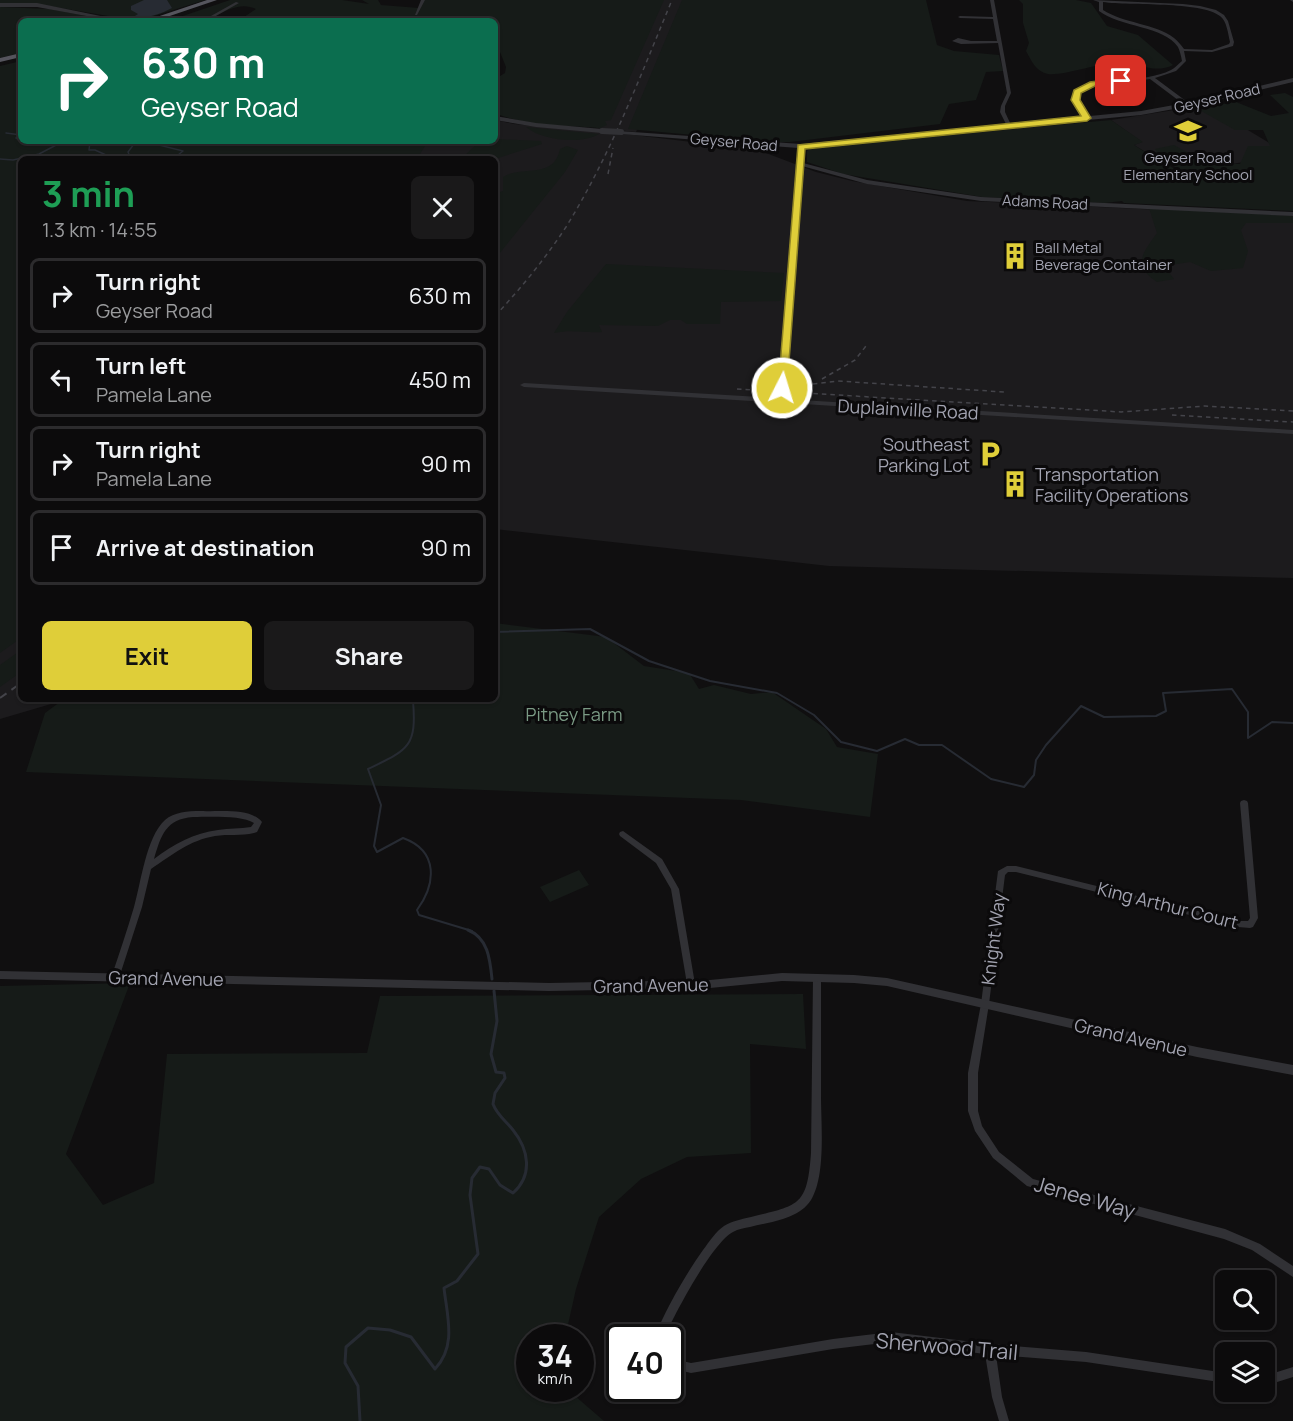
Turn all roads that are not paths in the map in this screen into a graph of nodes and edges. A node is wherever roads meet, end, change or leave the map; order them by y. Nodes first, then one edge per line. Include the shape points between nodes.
1 (214, 0) edge
2 (224, 0) edge
3 (423, 0) edge
4 (992, 0) edge
5 (1098, 1) edge
6 (237, 3) dead end
7 (0, 5) edge
8 (416, 14) dead end
9 (960, 17) dead end
10 (106, 18) edge
11 (157, 18) edge
12 (169, 18) edge
13 (210, 18) edge
14 (996, 18) junction
15 (971, 42) dead end
16 (1000, 42) junction
17 (1184, 50) junction
18 (18, 57) edge
19 (0, 62) edge
20 (1152, 78) junction
21 (1293, 80) edge
22 (1188, 105) junction
23 (1087, 118) junction
24 (498, 119) edge
25 (1009, 125) junction
26 (801, 146) junction
27 (800, 164) junction
28 (1293, 214) edge
29 (524, 385) dead end
30 (780, 401) junction
31 (1293, 432) edge
32 (1244, 803) dead end
33 (623, 834) dead end
34 (149, 867) junction
35 (1001, 873) joint
36 (0, 975) edge
37 (115, 978) junction
38 (817, 978) junction
39 (691, 984) junction
40 (985, 1004) junction
41 (1293, 1070) edge
42 (1293, 1272) edge
43 (667, 1324) edge
44 (990, 1349) junction
45 (684, 1366) edge
46 (1293, 1372) edge
47 (1215, 1376) edge
48 (1275, 1378) edge
49 (1004, 1421) edge

1 - 11 highway
2 - 12 highway
3 - 8 street
4 - 14 street
5 - 17 street via 1101,11 1109,17 1155,30
5 - 17 street via 1197,5 1222,15 1231,45 1212,51
6 - 13 street
7 - 10 street via 37,5
9 - 14 street
14 - 16 street
15 - 16 street
16 - 25 street via 1009,93 1001,110
17 - 20 street via 1184,60 1176,70
18 - 19 highway
20 - 22 street
20 - 23 street via 1101,82 1080,89 1075,100
21 - 22 street, Geyser Road
22 - 23 street, Geyser Road
23 - 25 street, Geyser Road
24 - 26 street, Geyser Road, bridge via 536,125
25 - 26 street, Geyser Road
26 - 27 street
27 - 28 street, Adams Road via 867,182 981,200
27 - 30 street
29 - 30 street, Duplainville Road
30 - 31 street, Duplainville Road
32 - 35 street, King Arthur Court via 1254,918 1250,925 1016,869
33 - 39 street via 659,861 675,889
34 - 34 street via 163,827 179,816 237,816 258,822 254,830 191,839
34 - 37 street
35 - 40 street, Knight Way
36 - 37 street, Grand Avenue
37 - 39 street, Grand Avenue via 549,987
38 - 39 street, Grand Avenue
38 - 40 street, Grand Avenue via 887,982
38 - 43 street via 816,1154 814,1182 808,1198 800,1208 785,1215 737,1225 720,1235
40 - 41 street, Grand Avenue via 1197,1053
40 - 42 street, Jenee Way via 974,1073 973,1111 985,1140 1013,1170 1030,1183 1065,1194 1224,1234 1256,1247
44 - 45 street, Sherwood Trail via 880,1337
44 - 47 street, Sherwood Trail via 1086,1357
44 - 49 street
46 - 48 street

